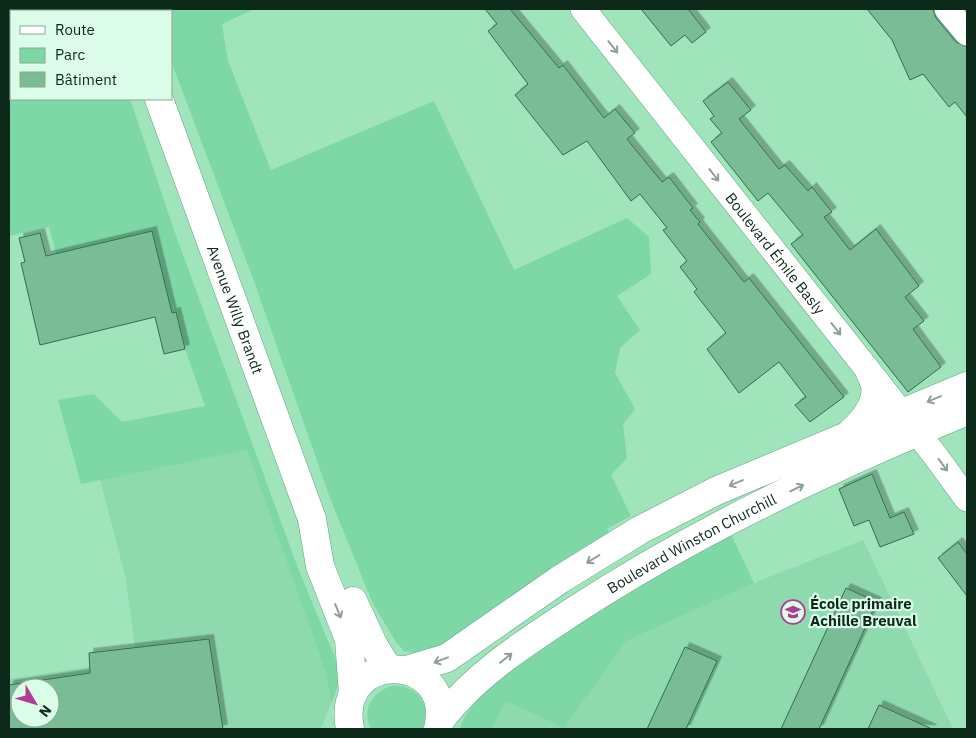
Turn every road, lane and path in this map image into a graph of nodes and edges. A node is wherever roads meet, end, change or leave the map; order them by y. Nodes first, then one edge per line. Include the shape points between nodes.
1 (583, 9) edge
2 (947, 9) edge
3 (967, 33) edge
4 (159, 100) edge
5 (868, 369) junction
6 (967, 386) edge
7 (967, 410) edge
8 (909, 423) junction
9 (845, 436) junction
10 (967, 499) edge
11 (312, 519) junction
12 (398, 670) junction
13 (347, 718) edge
14 (439, 724) edge

1 -> 5 street, Boulevard Émile Basly
2 - 3 street
4 - 11 main road, Avenue Willy Brandt
5 - 8 street, Boulevard Émile Basly
5 - 9 street, Boulevard Winston Churchill via 874,389 868,409 857,426
6 -> 8 main road, Boulevard Winston Churchill
7 - 8 main road, Boulevard Winston Churchill
8 - 9 main road, Boulevard Winston Churchill
8 -> 10 street, Boulevard Émile Basly
14 -> 8 main road, Boulevard Winston Churchill via 468,688 522,645 614,585 703,533
9 -> 12 main road, Boulevard Winston Churchill via 716,491 640,530 559,580 447,658
11 - 12 main road, Avenue Willy Brandt via 336,559 363,624
11 -> 13 main road, Avenue Willy Brandt via 320,566 350,639
12 - 13 main road, Boulevard Winston Churchill via 368,677
12 - 14 main road via 426,681 433,689 439,704

